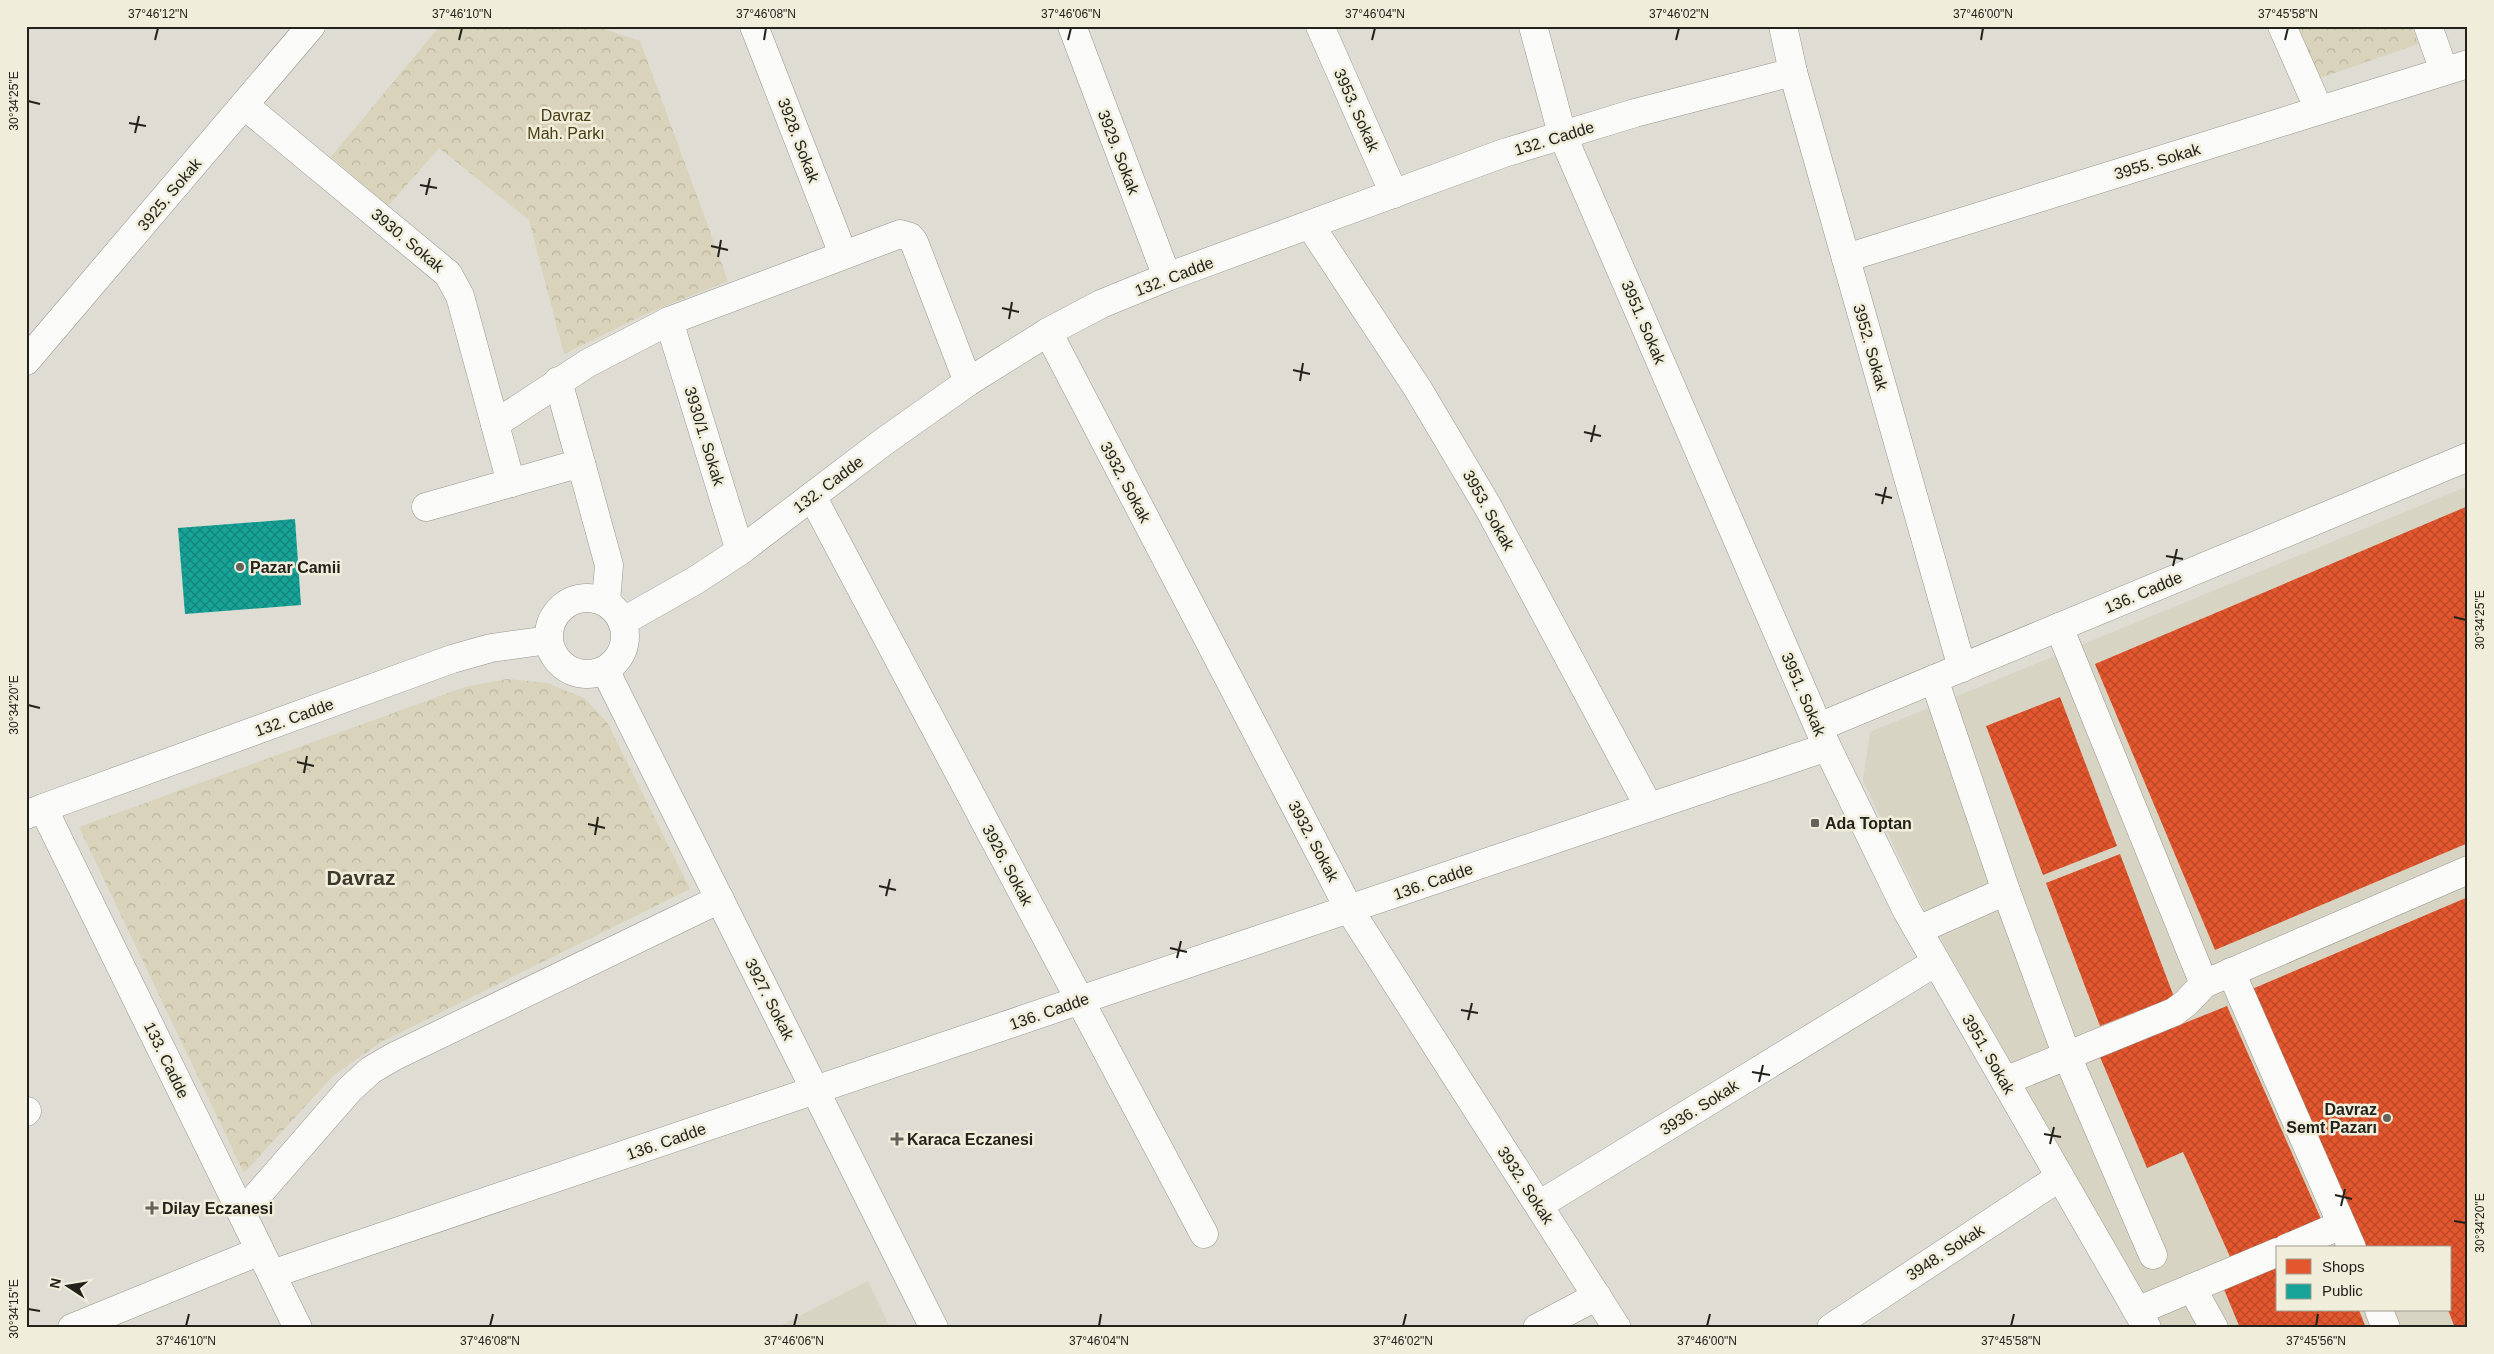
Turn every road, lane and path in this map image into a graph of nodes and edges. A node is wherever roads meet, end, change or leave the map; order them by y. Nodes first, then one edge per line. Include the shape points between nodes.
1 (311, 26) edge
2 (754, 26) edge
3 (1072, 26) edge
4 (1320, 26) edge
5 (1533, 26) edge
6 (1783, 26) edge
7 (2282, 26) edge
8 (2428, 26) edge
9 (2456, 67) edge
10 (1794, 72) junction
11 (244, 106) junction
12 (2319, 110) junction
13 (1562, 134) junction
14 (1394, 194) junction
15 (1310, 225) junction
16 (843, 254) junction
17 (1846, 258) junction
18 (1167, 277) junction
19 (670, 321) junction
20 (1048, 332) junction
21 (26, 361) edge
22 (558, 381) junction
23 (968, 382) junction
24 (495, 424) junction
25 (2468, 457) edge
26 (581, 463) junction
27 (511, 483) junction
28 (812, 496) junction
29 (426, 507) dead end
30 (740, 551) junction
31 (614, 612) junction
32 (2059, 627) junction
33 (548, 640) junction
34 (1962, 668) junction
35 (605, 670) junction
36 (1934, 679) junction
37 (1823, 737) junction
38 (1649, 807) junction
39 (35, 812) edge
40 (2468, 870) edge
41 (2006, 891) junction
42 (720, 899) junction
43 (1349, 909) junction
44 (1918, 930) junction
45 (1936, 962) junction
46 (2232, 972) junction
47 (2204, 984) junction
48 (1079, 1000) junction
49 (2067, 1056) junction
50 (2005, 1081) junction
51 (816, 1090) junction
52 (2060, 1177) junction
53 (1539, 1206) junction
54 (242, 1213) junction
55 (1204, 1234) dead end
56 (2346, 1236) edge
57 (2297, 1246) edge
58 (2276, 1253) edge
59 (2153, 1256) dead end
60 (266, 1262) junction
61 (2192, 1288) junction
62 (1597, 1296) junction
63 (2380, 1312) edge
64 (2142, 1319) edge
65 (72, 1328) edge
66 (298, 1328) edge
67 (934, 1328) edge
68 (1537, 1328) edge
69 (1617, 1328) edge
70 (1831, 1328) edge
71 (2214, 1328) edge
72 (2386, 1328) edge

1 - 11 street, 3925. Sokak
2 - 16 street, 3928. Sokak
3 - 18 street, 3929. Sokak
4 - 14 street, 3953. Sokak
5 - 13 street, 3951. Sokak
6 - 10 street, 3952. Sokak
7 - 12 street
8 - 9 street
9 - 12 street, 3955. Sokak
10 - 13 street, 132. Cadde
10 - 17 street, 3952. Sokak
11 - 21 street, 3925. Sokak
11 - 24 street, 3930. Sokak via 448,274 460,296
12 - 17 street, 3955. Sokak
13 - 14 street, 132. Cadde
13 - 37 street, 3951. Sokak
14 - 15 street, 132. Cadde
15 - 18 street, 132. Cadde
15 - 38 street, 3953. Sokak via 1418,390 1488,507
16 - 19 street
16 - 23 street via 895,235 910,237
17 - 34 street, 3952. Sokak
18 - 20 street, 132. Cadde via 1101,304
19 - 22 street
19 - 30 street, 3930/1. Sokak
20 - 23 street, 132. Cadde
20 - 43 street, 3932. Sokak
22 - 24 street
22 - 26 street
23 - 28 street, 132. Cadde
24 - 27 street, 3930. Sokak
25 - 32 street, 136. Cadde
26 - 27 street
26 - 31 street via 609,565
27 - 29 street
28 - 30 street, 132. Cadde
28 - 48 street, 3926. Sokak
30 - 31 street, 132. Cadde via 696,580
31 - 33 street via 595,598 582,597 570,601 559,608 552,619
31 - 35 street via 625,634 624,647
32 - 34 street, 136. Cadde
32 - 47 street
33 - 35 street via 554,656 573,672 586,675
33 - 39 street, 132. Cadde via 491,648 452,659
34 - 36 street, 136. Cadde
35 - 42 street, 3927. Sokak
36 - 37 street, 136. Cadde
36 - 41 street
37 - 38 street, 136. Cadde
37 - 44 street, 3951. Sokak via 1869,837
38 - 43 street, 136. Cadde
39 - 54 street, 133. Cadde
40 - 46 street
41 - 44 street
41 - 49 street
42 - 51 street, 3927. Sokak
42 - 54 street via 371,1070 350,1089
43 - 48 street, 136. Cadde
43 - 53 street, 3932. Sokak
44 - 45 street, 3951. Sokak
45 - 50 street, 3951. Sokak
45 - 53 street, 3936. Sokak
46 - 47 street
46 - 56 street
47 - 49 street via 2174,1012
48 - 51 street, 136. Cadde
48 - 55 street, 3926. Sokak
49 - 50 street
49 - 59 street
50 - 52 street, 3951. Sokak
51 - 60 street, 136. Cadde
51 - 67 street, 3927. Sokak
52 - 64 street, 3951. Sokak
52 - 70 street, 3948. Sokak
53 - 62 street, 3932. Sokak
54 - 60 street, 133. Cadde
56 - 57 street
58 - 61 street
60 - 65 street, 136. Cadde
60 - 66 street, 133. Cadde
61 - 64 street
61 - 71 street
62 - 68 street
62 - 69 street, 3932. Sokak
63 - 72 street

